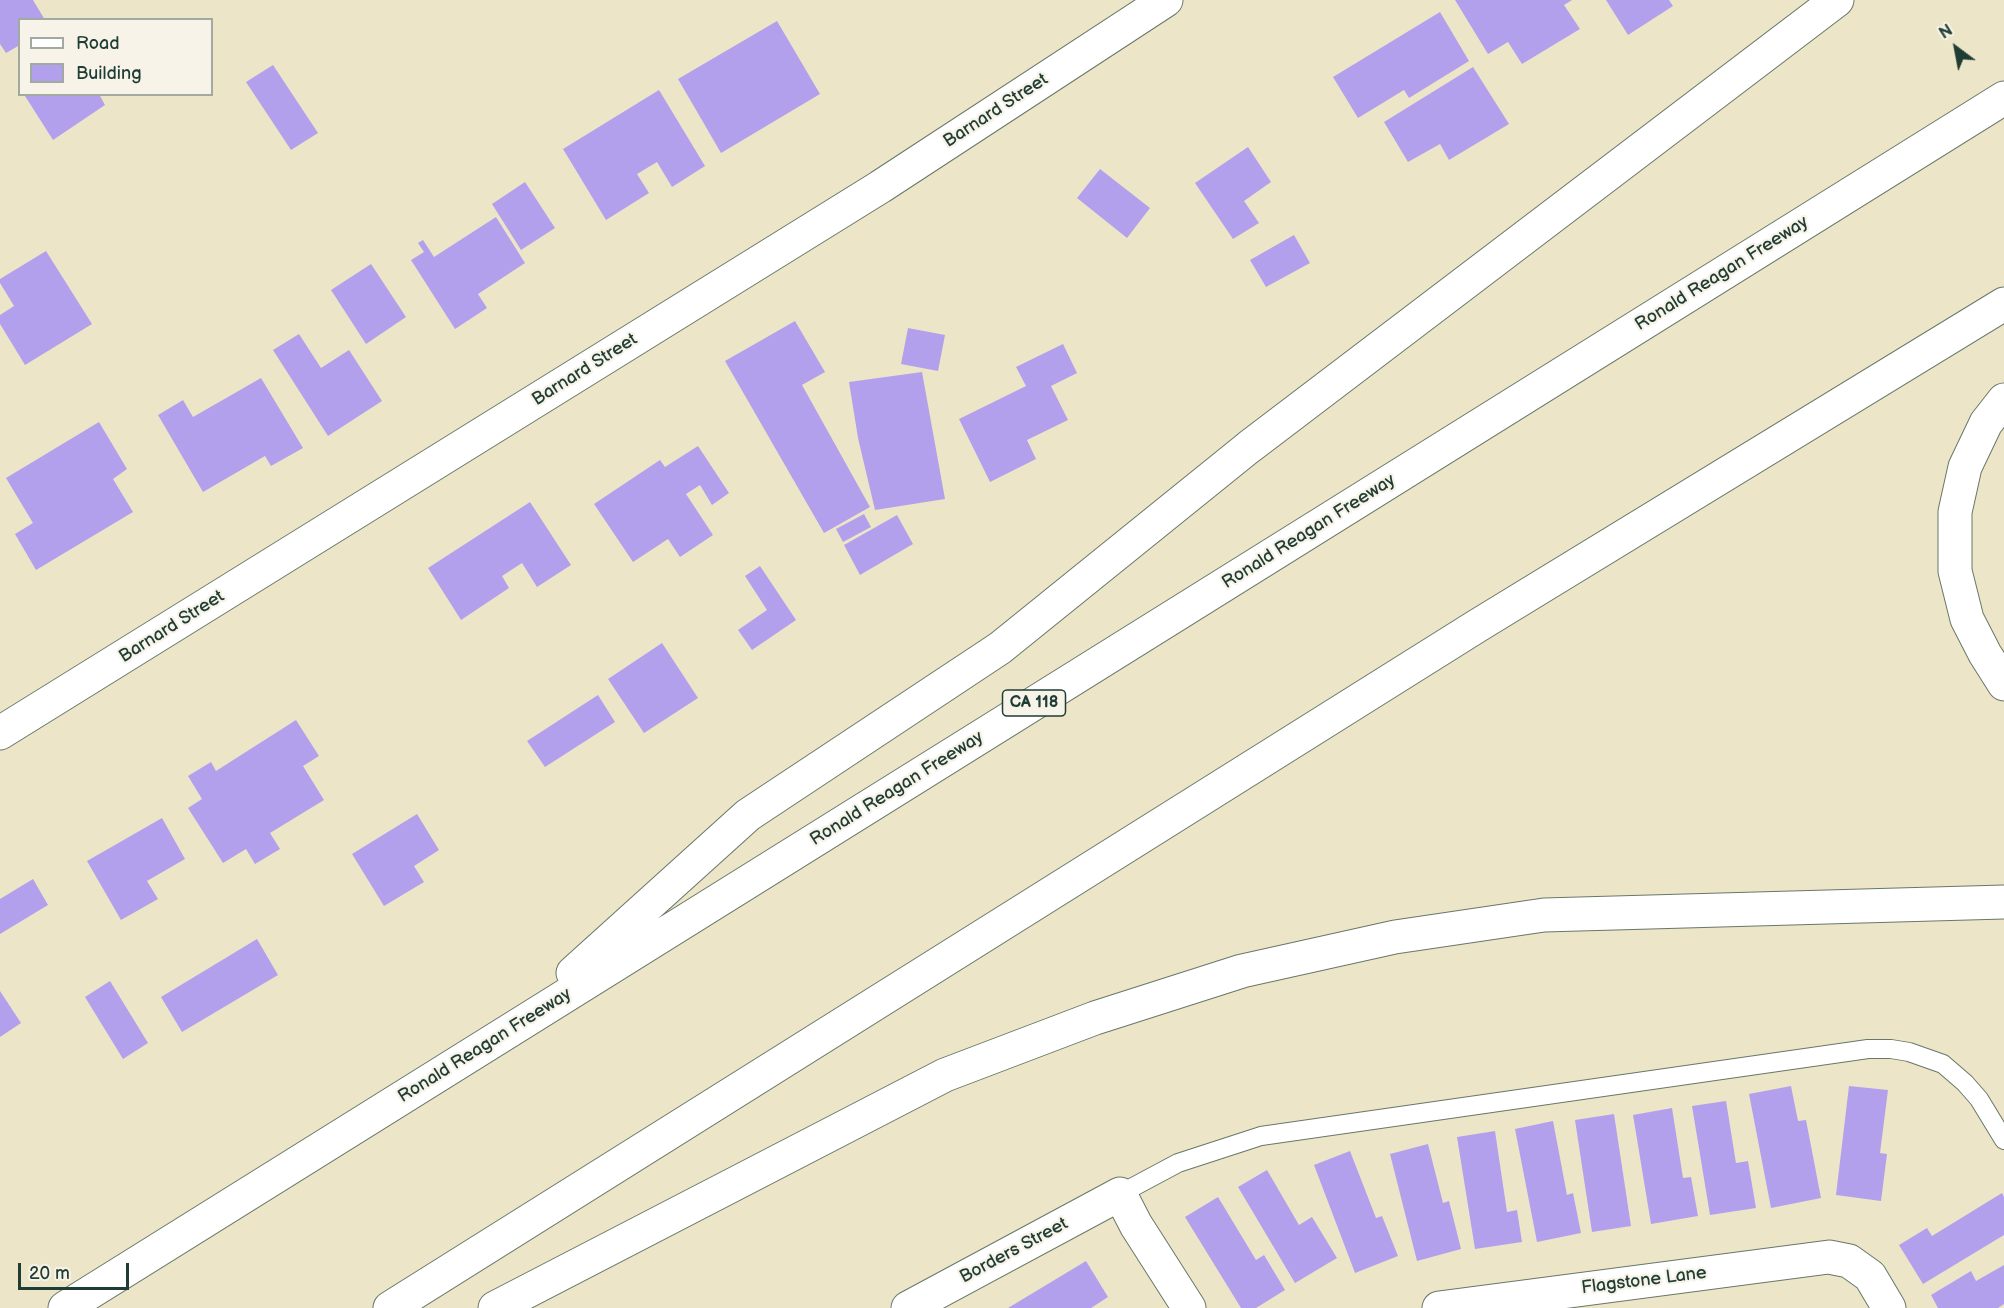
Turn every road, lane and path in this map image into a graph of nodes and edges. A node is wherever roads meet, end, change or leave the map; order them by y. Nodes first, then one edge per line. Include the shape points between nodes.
1 (1166, 0) edge
2 (1837, 0) edge
3 (2004, 98) edge
4 (2004, 303) edge
5 (2004, 400) edge
6 (2004, 684) edge
7 (0, 733) edge
8 (2004, 902) edge
9 (507, 1032) junction
10 (2004, 1140) edge
11 (1120, 1194) junction
12 (946, 1299) edge
13 (65, 1308) edge
14 (390, 1308) edge
15 (495, 1308) edge
16 (908, 1308) edge
17 (1189, 1308) edge
18 (1439, 1308) edge
19 (1889, 1308) edge

1 - 7 main road, Barnard Street via 880,187
2 - 9 main road via 1249,447 1000,648 748,815
3 - 9 main road, Ronald Reagan Freeway / CA 118
4 - 14 main road via 1477,626
5 - 6 main road via 1986,423 1965,467 1955,512 1954,571 1967,619
8 - 15 main road via 1544,915 1395,937 1242,971 1095,1018 945,1075
9 - 13 main road, Ronald Reagan Freeway / CA 118
10 - 11 lane via 1979,1099 1943,1064 1909,1052 1868,1049 1261,1136 1178,1163
11 - 12 main road, Borders Street
11 - 17 main road
12 - 16 main road, Borders Street
18 - 19 main road, Flagstone Lane via 1829,1257 1849,1261 1870,1276

